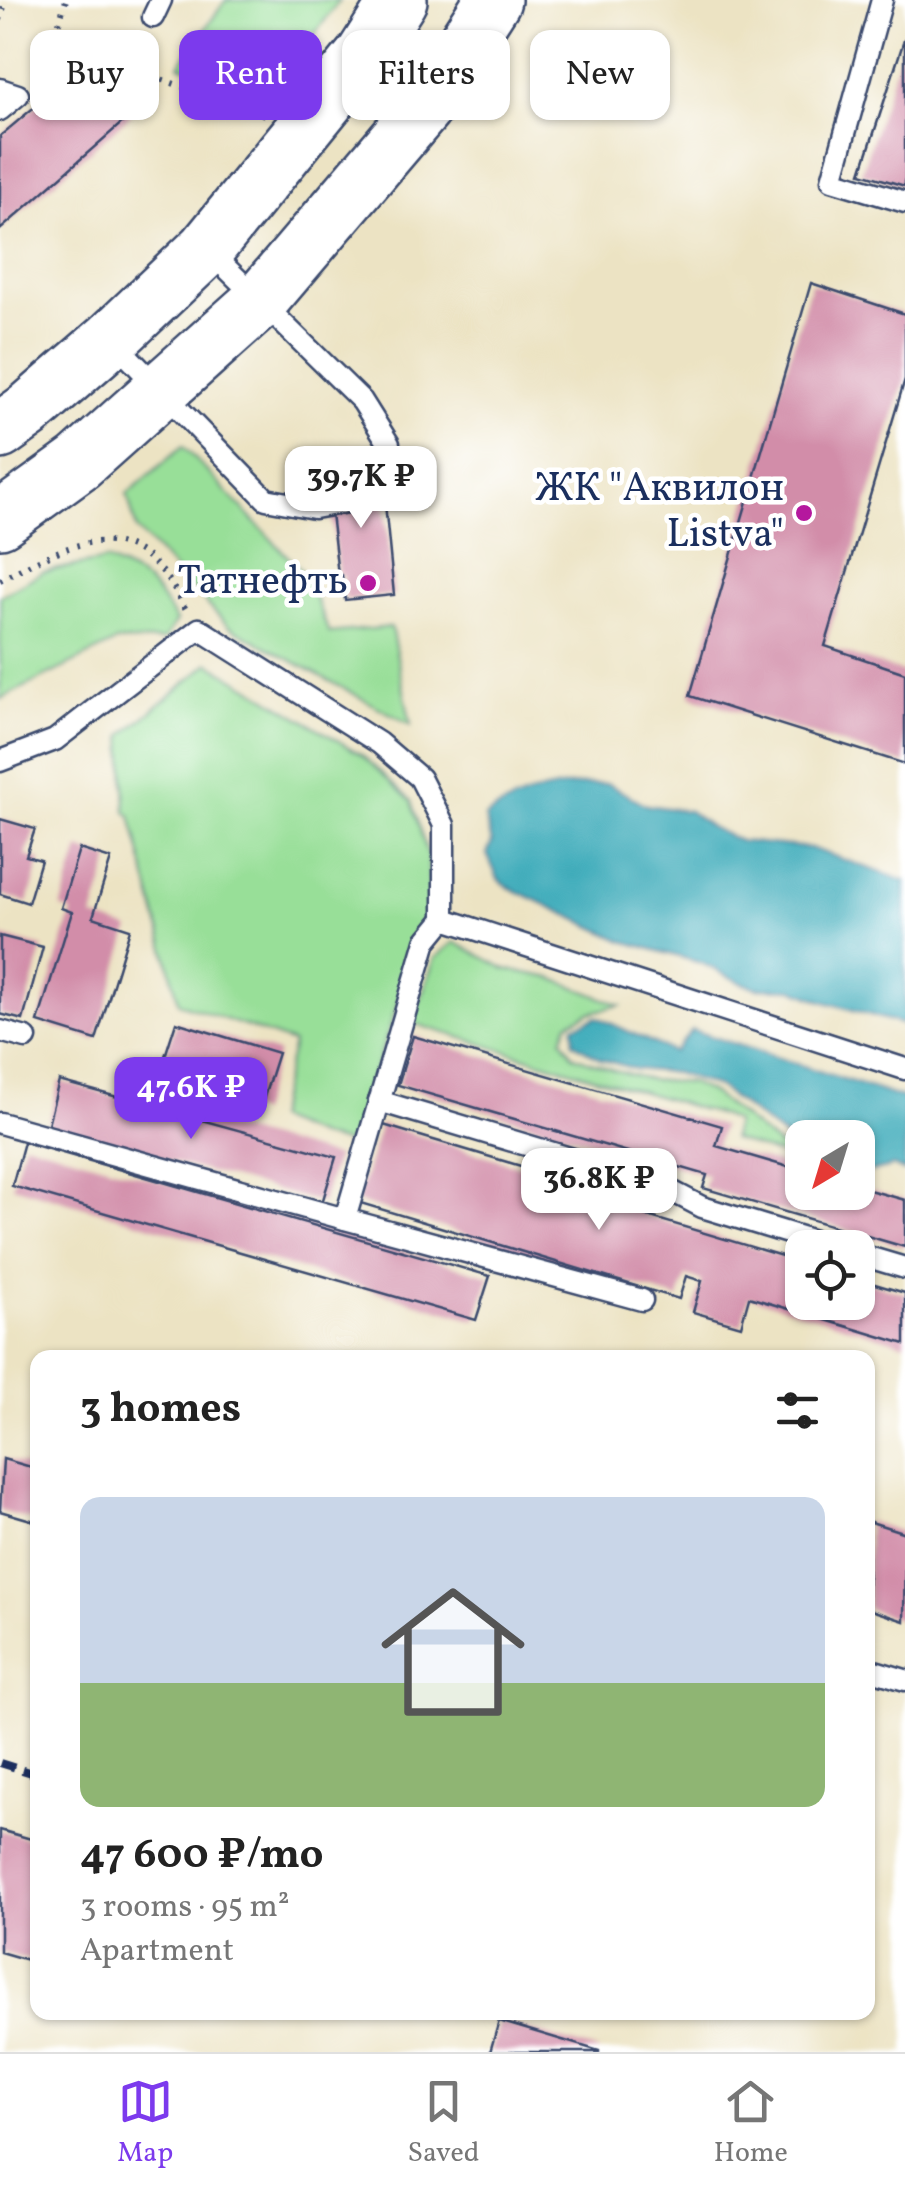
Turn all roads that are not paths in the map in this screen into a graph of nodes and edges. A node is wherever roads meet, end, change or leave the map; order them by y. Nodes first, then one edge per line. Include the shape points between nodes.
1 (398, 0) edge
2 (493, 0) edge
3 (882, 0) edge
4 (9, 92) edge
5 (0, 110) edge
6 (905, 202) edge
7 (206, 249) junction
8 (258, 302) junction
9 (111, 340) junction
10 (158, 391) junction
11 (0, 431) edge
12 (0, 520) edge
13 (0, 761) edge
14 (444, 919) junction
15 (0, 1031) edge
16 (26, 1038) dead end
17 (905, 1069) edge
18 (379, 1101) junction
19 (0, 1123) edge
20 (344, 1219) junction
21 (785, 1232) edge
22 (875, 1259) edge
23 (905, 1268) edge
24 (642, 1300) dead end
25 (875, 1671) edge
26 (905, 1680) edge

1 - 7 main road via 364,55
2 - 8 main road via 423,109
3 - 6 lane via 832,180
4 - 5 lane
7 - 8 lane
7 - 9 main road
8 - 10 main road
8 - 10 lane via 362,401 390,444 396,493 314,508 266,500
9 - 10 lane
9 - 11 main road
10 - 12 main road via 79,463
13 - 14 lane via 55,740 199,628 379,743 420,778 444,825
14 - 17 lane
14 - 18 lane via 426,941
15 - 16 lane
18 - 20 lane
18 - 21 lane via 660,1186 702,1207
19 - 20 lane
20 - 24 lane
22 - 23 lane
25 - 26 lane

